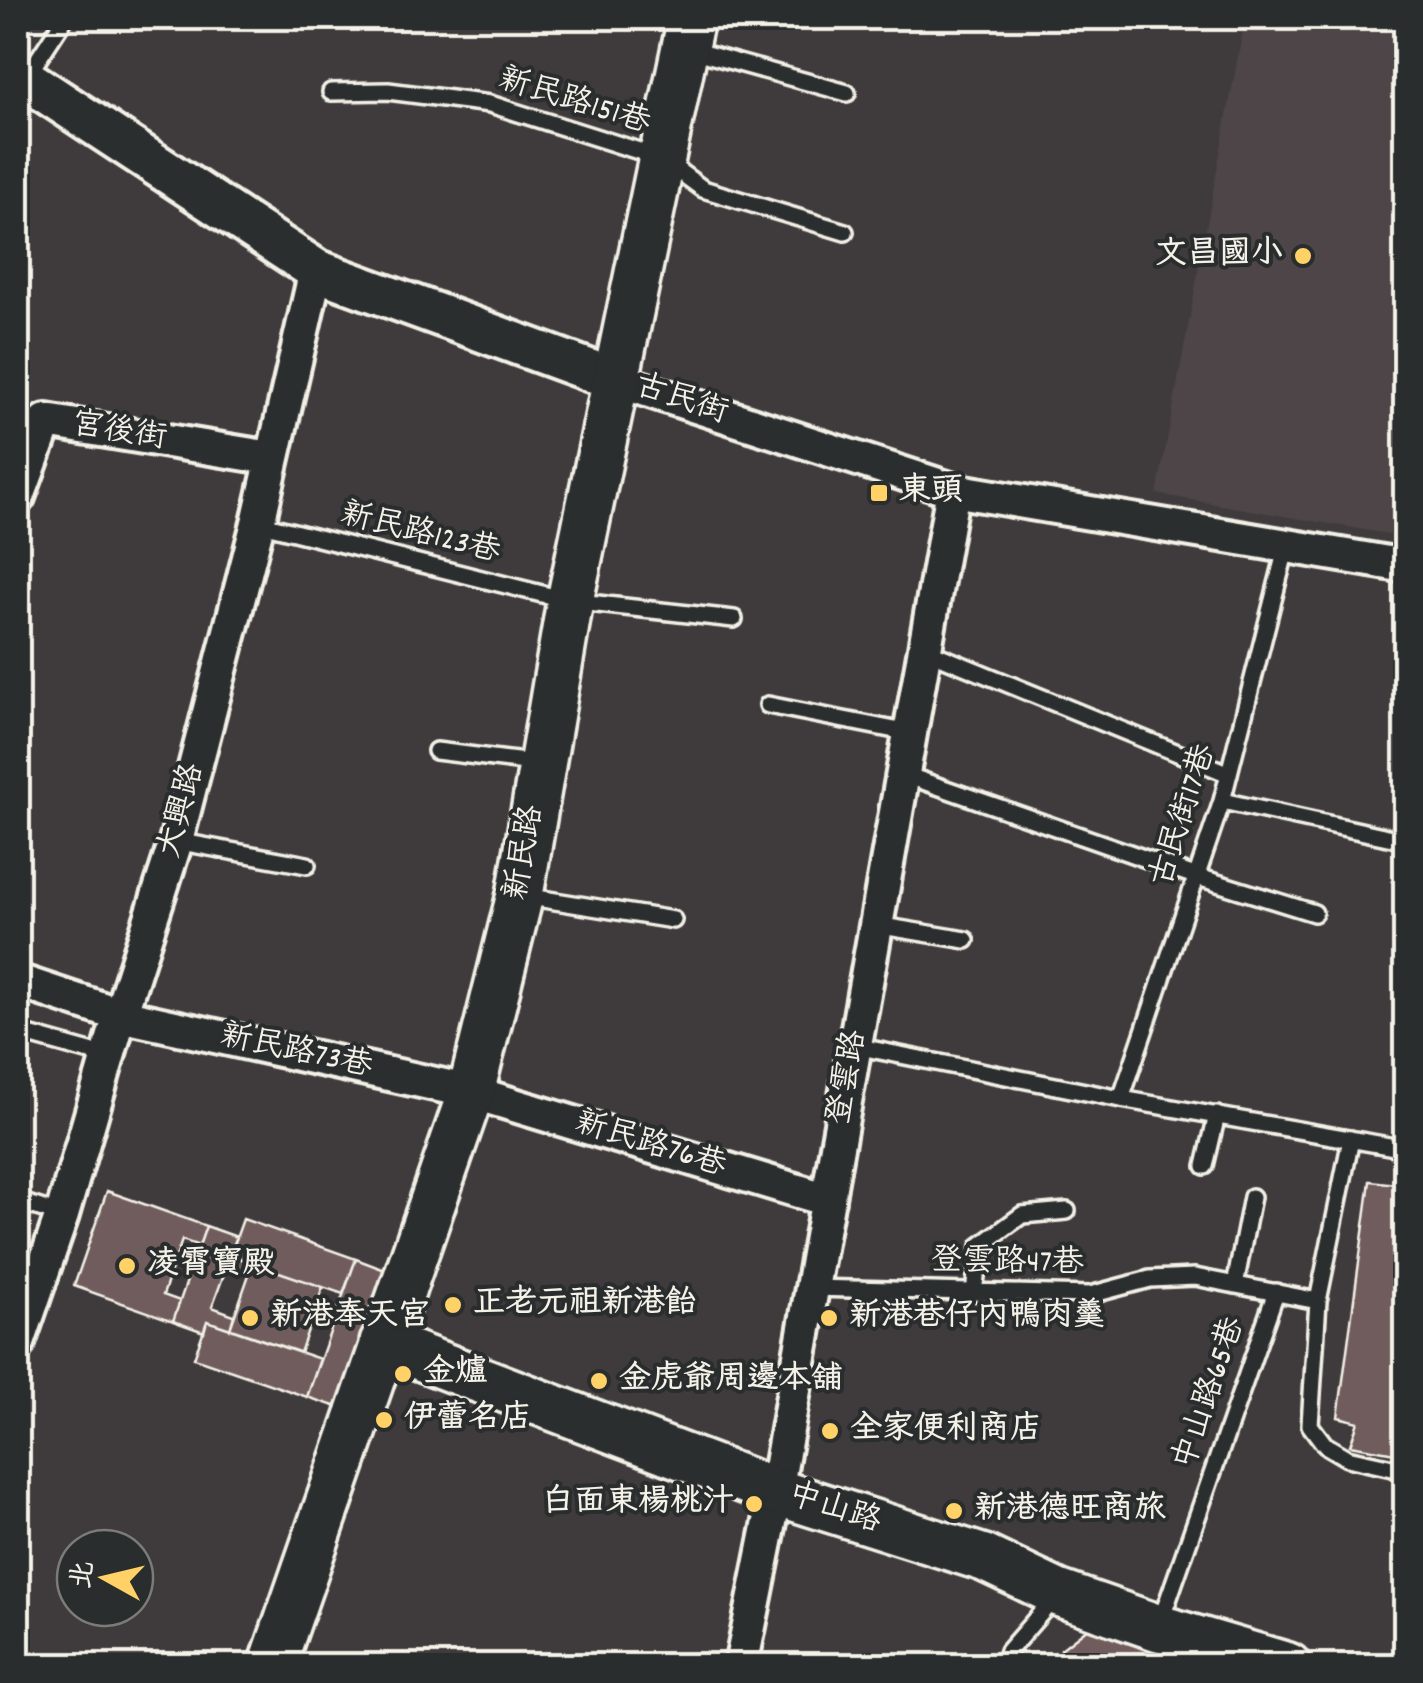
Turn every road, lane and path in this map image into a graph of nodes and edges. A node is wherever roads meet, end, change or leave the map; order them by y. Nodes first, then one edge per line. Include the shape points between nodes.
1 (65, 18) edge
2 (688, 33) edge
3 (21, 76) edge
4 (331, 92) dead end
5 (847, 93) dead end
6 (661, 158) junction
7 (846, 232) dead end
8 (316, 270) junction
9 (614, 379) junction
10 (271, 458) junction
11 (953, 490) junction
12 (18, 497) edge
13 (258, 523) junction
14 (1287, 545) junction
15 (1406, 566) edge
16 (570, 601) junction
17 (734, 619) dead end
18 (925, 650) junction
19 (768, 705) dead end
20 (910, 733) junction
21 (436, 751) dead end
22 (542, 765) junction
23 (903, 774) junction
24 (1229, 774) junction
25 (1222, 801) junction
26 (176, 841) junction
27 (1406, 841) edge
28 (306, 864) dead end
29 (1195, 876) junction
30 (520, 895) junction
31 (1314, 913) dead end
32 (673, 920) dead end
33 (876, 925) junction
34 (966, 940) dead end
35 (18, 982) edge
36 (120, 1015) junction
37 (18, 1032) edge
38 (855, 1046) junction
39 (108, 1057) junction
40 (471, 1092) junction
41 (1121, 1099) junction
42 (1217, 1115) junction
43 (1351, 1139) junction
44 (1406, 1149) edge
45 (1205, 1166) dead end
46 (1252, 1198) dead end
47 (828, 1200) junction
48 (18, 1202) edge
49 (1066, 1211) dead end
50 (62, 1215) junction
51 (1235, 1285) junction
52 (812, 1288) junction
53 (974, 1292) junction
54 (1276, 1292) junction
55 (1318, 1301) junction
56 (18, 1342) edge
57 (383, 1343) junction
58 (1406, 1471) edge
59 (776, 1492) junction
60 (1058, 1592) junction
61 (1159, 1628) junction
62 (272, 1666) edge
63 (741, 1666) edge
64 (1003, 1666) edge
65 (1288, 1666) edge

1 - 3 lane
2 - 5 lane
2 - 6 main road, 新民路
3 - 8 street, 古民街
4 - 6 lane, 新民路151巷 via 490,104
6 - 7 lane, 新民路151巷 via 703,189
6 - 9 main road, 新民路
8 - 9 street, 古民街
8 - 10 street, 大興路
9 - 11 street, 古民街
9 - 16 main road, 新民路
10 - 12 street, 宮後街 via 46,422
10 - 13 street, 大興路
11 - 14 street, 古民街
11 - 18 street, 登雲路
13 - 16 lane, 新民路123巷
13 - 26 street, 大興路
14 - 15 street, 古民街
14 - 24 lane, 古民街17巷
16 - 17 lane, 新民路123巷
16 - 22 main road, 新民路
18 - 20 street, 登雲路
18 - 24 lane
19 - 20 lane
20 - 23 street, 登雲路
21 - 22 lane
22 - 30 main road, 新民路
23 - 29 lane
23 - 33 street, 登雲路
24 - 25 lane, 古民街17巷
25 - 27 lane
25 - 29 lane, 古民街17巷
26 - 28 lane
26 - 36 street, 大興路
29 - 31 lane
29 - 41 lane, 古民街17巷
30 - 32 lane
30 - 40 main road, 新民路
33 - 34 lane
33 - 38 street, 登雲路
35 - 36 street, 新民路73巷
36 - 39 street, 大興路
36 - 40 street, 新民路73巷
37 - 39 lane
38 - 41 lane
38 - 47 street, 登雲路
39 - 50 street, 大興路
40 - 47 street, 新民路76巷
40 - 57 main road, 新民路
41 - 42 lane
42 - 43 lane
42 - 45 lane
43 - 44 lane
43 - 55 lane
46 - 51 lane
47 - 52 street, 登雲路
48 - 50 lane
49 - 53 lane via 1022,1215 980,1246
50 - 56 street, 大興路
51 - 53 lane, 登雲路47巷 via 1194,1277 1090,1295
51 - 54 lane, 登雲路47巷
52 - 53 lane, 登雲路47巷
52 - 59 street, 登雲路
54 - 55 lane, 登雲路47巷
54 - 61 lane, 中山路65巷
55 - 58 lane via 1310,1425 1325,1446 1347,1458
57 - 59 main road, 中山路
57 - 62 main road, 新民路
59 - 60 main road, 中山路 via 984,1558
59 - 63 street, 登雲路
60 - 61 main road, 中山路
60 - 64 lane
61 - 65 main road, 中山路

